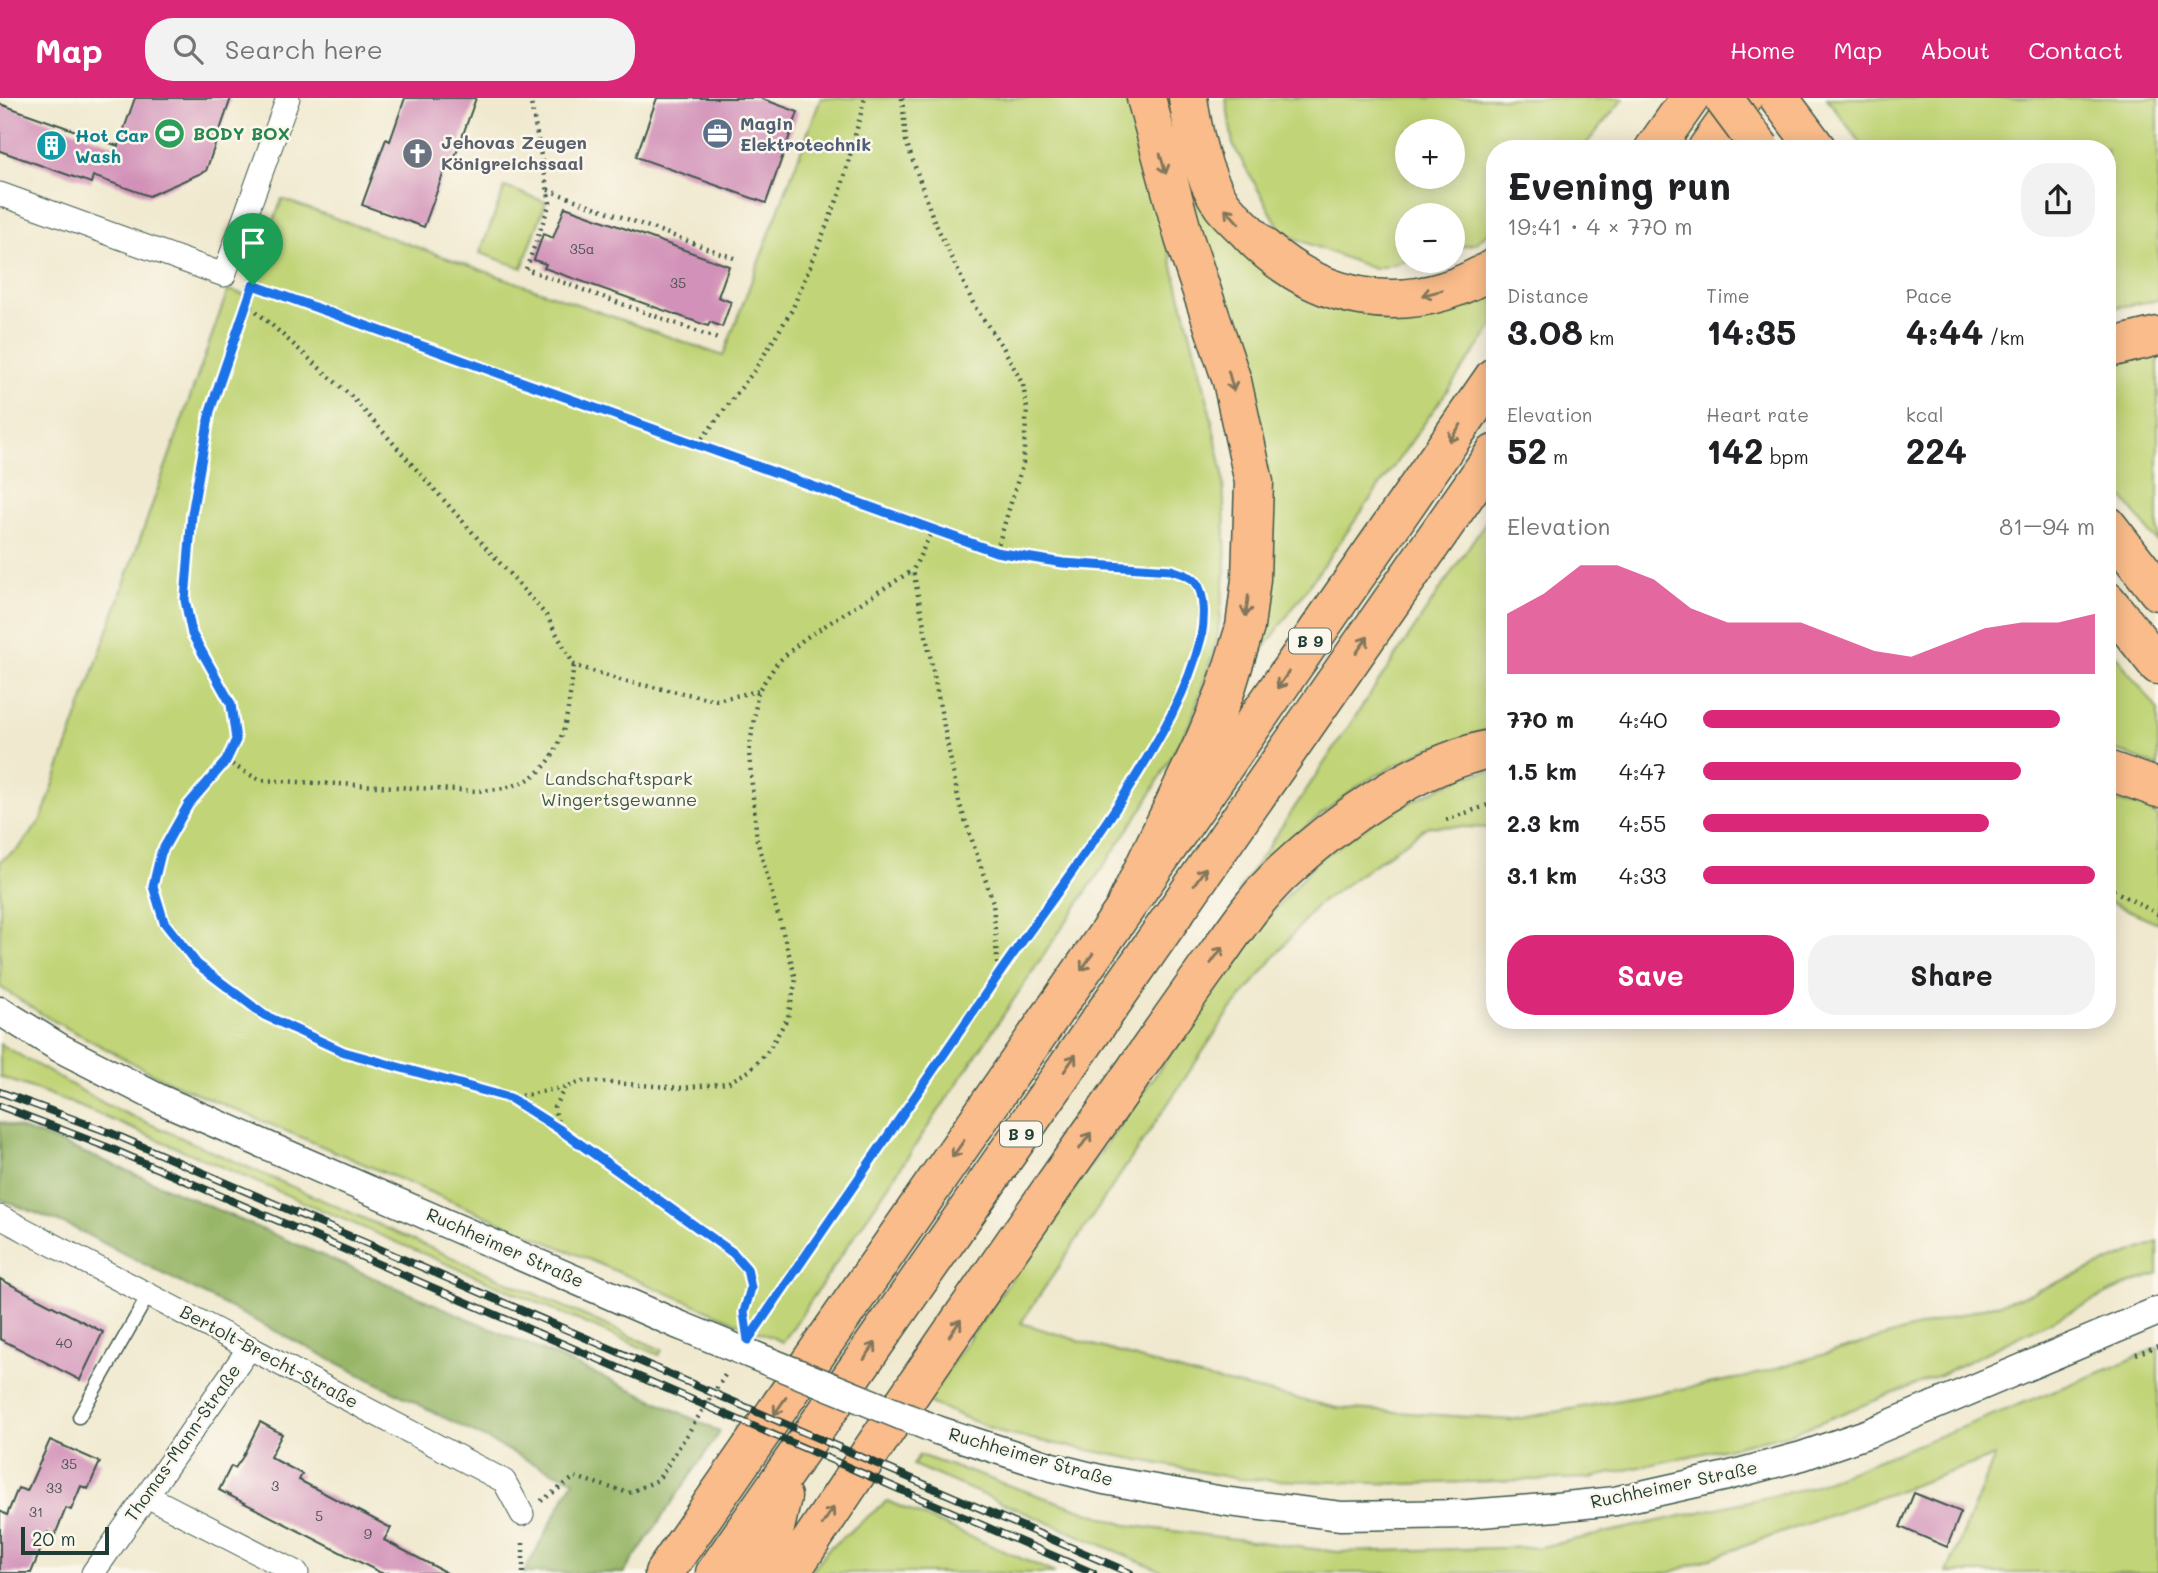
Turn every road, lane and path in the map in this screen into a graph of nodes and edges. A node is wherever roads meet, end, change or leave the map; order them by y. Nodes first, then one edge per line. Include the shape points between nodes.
1 (288, 98) edge
2 (530, 98) edge
3 (865, 98) edge
4 (902, 98) edge
5 (1146, 98) edge
6 (1188, 98) edge
7 (1690, 98) edge
8 (1723, 98) edge
9 (1743, 98) edge
10 (1785, 106) edge
11 (1660, 140) edge
12 (1713, 140) edge
13 (1754, 140) edge
14 (1810, 140) edge
15 (548, 190) junction
16 (0, 194) edge
17 (734, 258) dead end
18 (1486, 273) edge
19 (224, 275) junction
20 (253, 285) junction
21 (246, 302) junction
22 (2158, 336) edge
23 (718, 339) dead end
24 (2116, 346) edge
25 (1486, 388) edge
26 (698, 444) junction
27 (1486, 465) edge
28 (933, 529) junction
29 (2116, 537) edge
30 (996, 552) junction
31 (913, 570) junction
32 (2158, 591) edge
33 (2116, 612) edge
34 (574, 665) junction
35 (2158, 665) edge
36 (758, 691) junction
37 (1486, 751) edge
38 (226, 761) junction
39 (2116, 773) edge
40 (2158, 788) edge
41 (1486, 806) edge
42 (1446, 820) dead end
43 (2116, 892) edge
44 (1126, 905) junction
45 (2158, 914) edge
46 (998, 976) junction
47 (0, 1011) edge
48 (566, 1087) junction
49 (510, 1098) junction
50 (559, 1129) junction
51 (0, 1217) edge
52 (149, 1294) junction
53 (2158, 1311) edge
54 (755, 1329) dead end
55 (747, 1331) dead end
56 (250, 1347) junction
57 (733, 1363) dead end
58 (79, 1417) dead end
59 (789, 1467) junction
60 (147, 1496) junction
61 (523, 1514) junction
62 (93, 1573) edge
63 (297, 1573) edge
64 (523, 1573) edge
65 (664, 1573) edge
66 (715, 1573) edge
67 (753, 1573) edge
68 (790, 1573) edge

1 - 19 street
2 - 15 path
3 - 26 path via 840,193 792,310 754,371
4 - 30 path via 906,141 933,218 975,307 1023,385 1027,408 1023,463
5 -> 44 highway via 1184,238 1232,381 1254,482 1245,627 1204,742
18 -> 6 highway via 1469,284 1415,298 1374,299 1303,278 1260,247 1222,204 1202,163
7 - 11 highway
8 - 13 highway, bridge
9 - 12 highway
10 - 14 highway
15 - 17 path
15 - 23 path via 550,203 526,269
16 - 19 street
19 - 20 path
20 - 21 path
20 - 26 path
21 - 34 path via 352,397 546,615
21 - 38 path via 210,411 192,514 185,600 192,634 231,704 236,740
22 - 24 highway
25 -> 44 highway, B 9
26 - 28 path
59 -> 27 highway, B 9
28 - 30 path
28 - 31 path
29 - 32 highway
30 - 46 path via 1063,563 1171,570 1196,582 1203,609 1201,637 1157,744 1104,828
31 - 36 path via 804,639 778,662
31 - 46 path via 960,803 993,902
33 - 35 highway
34 - 36 path via 623,681 717,700
34 - 38 path via 561,738 550,762 528,780 466,791 259,780
36 - 48 path via 749,753 757,840 796,979 788,1017 768,1051 749,1071 727,1083 682,1088 584,1081
68 -> 37 highway via 933,1360 1246,914 1324,835 1374,801 1440,767
38 - 49 path via 188,805 161,853 153,886 164,922 197,964 264,1015 344,1052
39 - 40 highway
41 - 42 path
43 - 45 path
44 -> 65 highway, B 9
46 - 54 path
47 - 53 street, Ruchheimer Straße, bridge via 60,1048 160,1099 679,1325 937,1430 1104,1480 1229,1503 1341,1516 1468,1514 1615,1501 1802,1456 1869,1433
48 - 49 path
48 - 50 path via 554,1107
49 - 50 path
50 - 55 path via 733,1253 747,1269 751,1288 744,1312
51 - 52 street, Bertolt-Brecht-Straße
52 - 56 street, Bertolt-Brecht-Straße
52 - 58 lane
56 - 60 street, Thomas-Mann-Straße
56 - 61 street, Bertolt-Brecht-Straße via 504,1481
57 - 61 path via 658,1480 629,1493 575,1478
59 - 66 highway, B 9
59 - 67 highway, B 9 via 774,1532
60 - 62 street, Thomas-Mann-Straße
60 - 63 street
61 - 64 path

